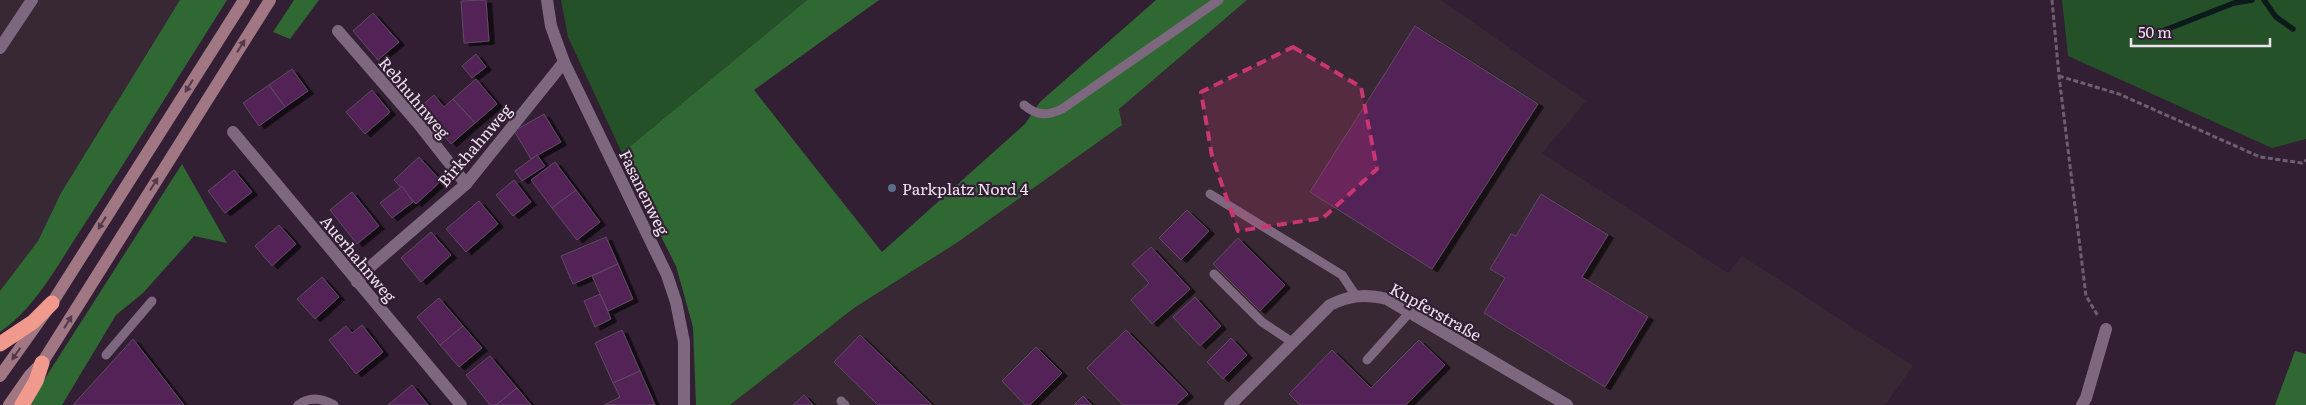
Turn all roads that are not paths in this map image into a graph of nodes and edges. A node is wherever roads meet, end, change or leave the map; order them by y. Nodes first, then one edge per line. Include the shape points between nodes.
1 (32, 0) edge
2 (244, 0) edge
3 (270, 0) edge
4 (547, 0) edge
5 (1219, 0) edge
6 (338, 31) dead end
7 (0, 48) edge
8 (564, 62) junction
9 (1024, 105) dead end
10 (233, 132) dead end
11 (466, 184) junction
12 (1210, 194) dead end
13 (1214, 274) dead end
14 (357, 282) junction
15 (1356, 296) junction
16 (152, 301) dead end
17 (52, 303) junction
18 (1410, 312) junction
19 (2106, 330) road end
20 (1292, 342) junction
21 (0, 344) edge
22 (106, 355) dead end
23 (1367, 360) dead end
24 (42, 363) junction
25 (0, 376) edge
26 (9, 405) edge
27 (22, 405) edge
28 (298, 405) edge
29 (334, 405) edge
30 (461, 405) edge
31 (684, 405) edge
32 (1230, 405) edge
33 (1567, 405) edge
34 (2082, 405) edge

1 - 7 street
2 -> 17 main road
24 -> 3 main road
4 - 8 street, Fasanenweg via 551,26
5 - 9 lane via 1062,109 1040,114 1032,113
6 - 11 street, Rebhuhnweg
8 - 11 street, Birkhahnweg
8 - 31 street, Fasanenweg via 667,275 684,342
10 - 14 street, Auerhahnweg
11 - 14 street, Birkhahnweg via 371,266
12 - 15 lane via 1342,275
13 - 20 lane via 1262,322
14 - 30 street, Auerhahnweg
15 - 18 street, Kupferstraße via 1386,299
15 - 20 street, Kupferstraße via 1330,305
16 - 22 lane
17 - 21 highway via 33,322
17 -> 25 main road
18 - 23 lane
18 - 33 street, Kupferstraße
19 - 34 street
20 - 32 street, Kupferstraße
24 - 26 main road
24 - 27 highway via 36,382
28 - 29 lane via 306,399 317,398

